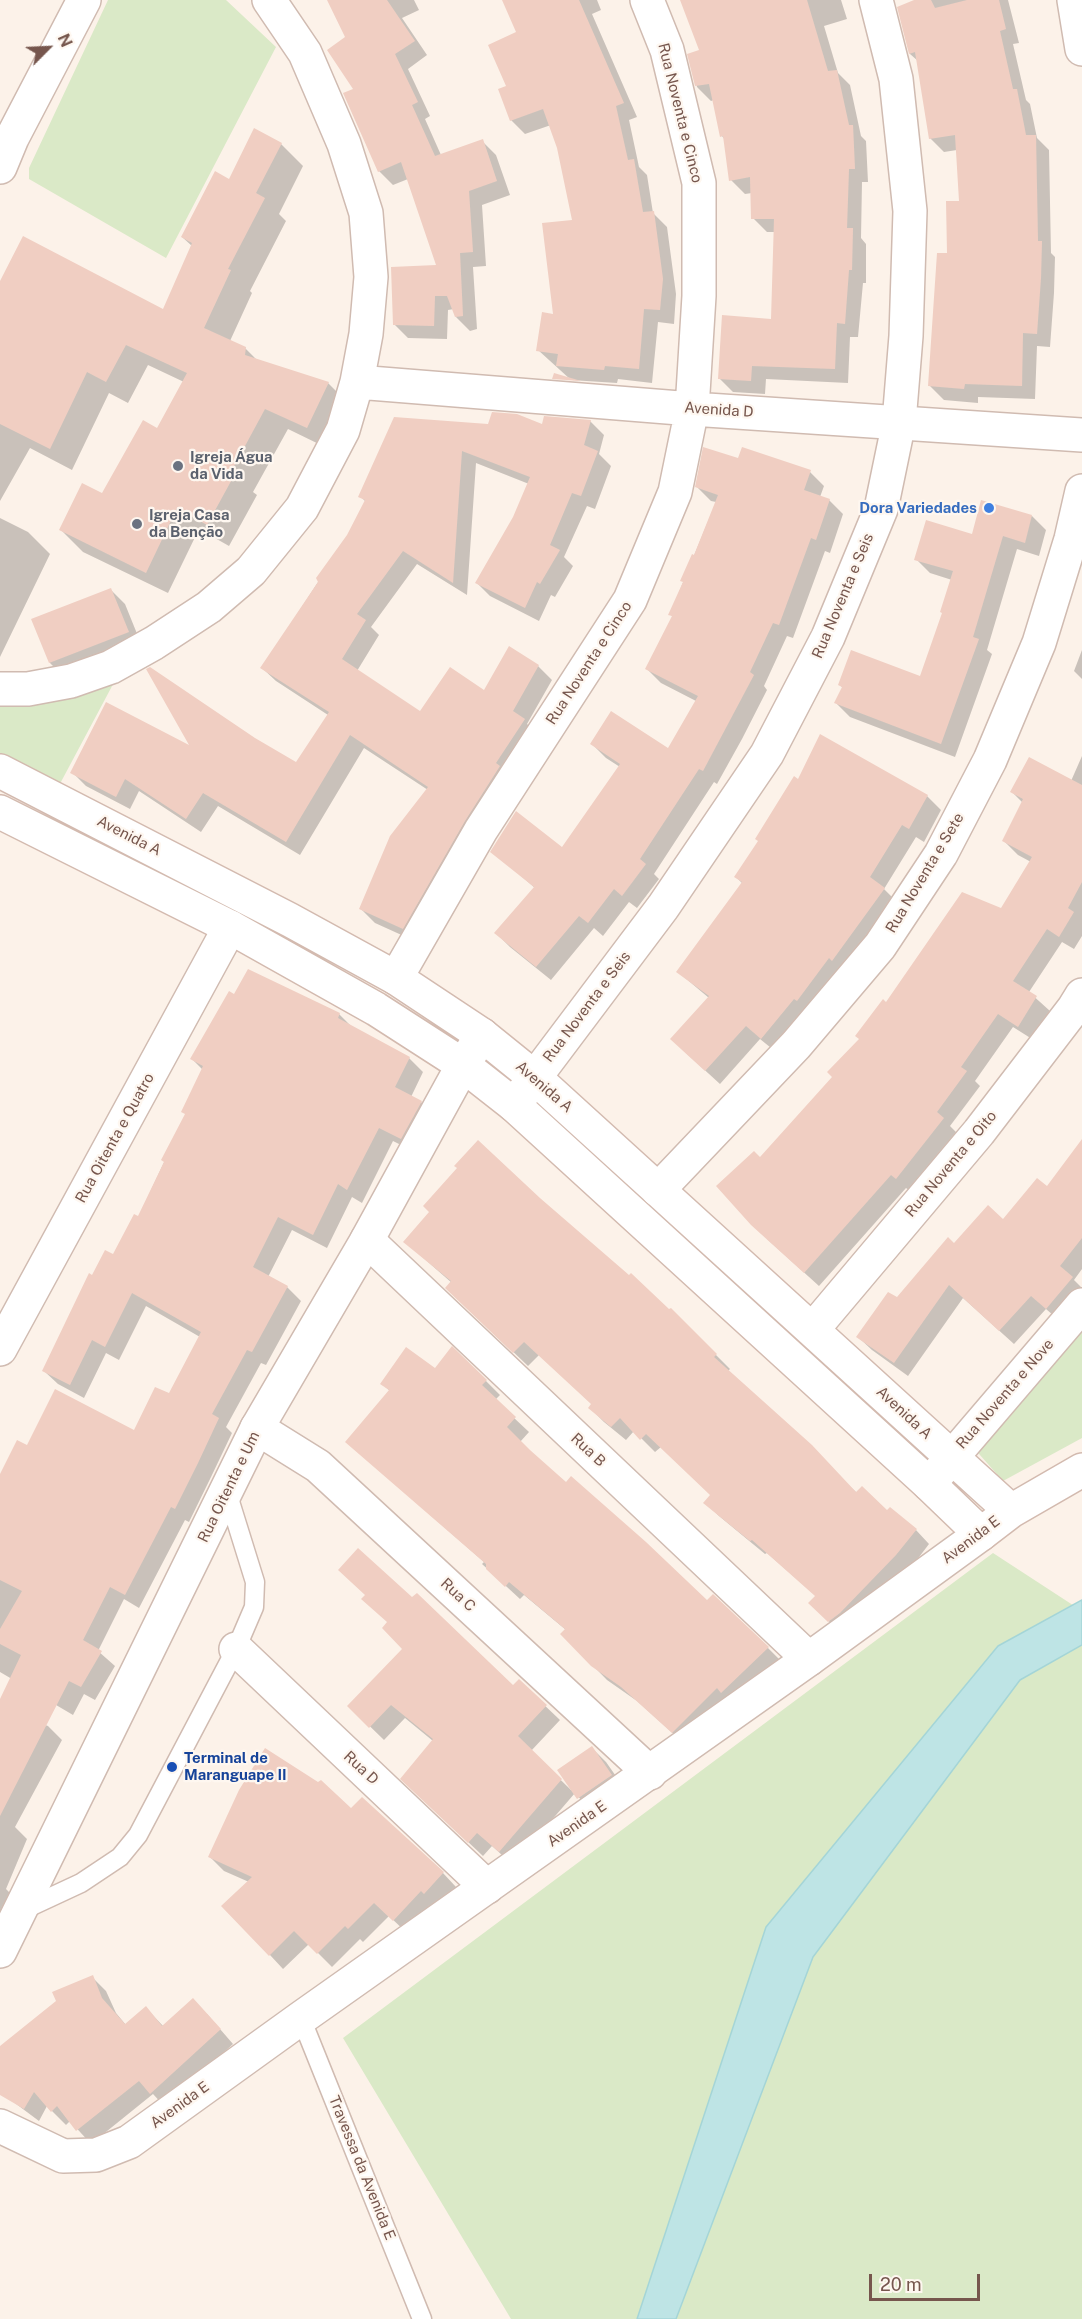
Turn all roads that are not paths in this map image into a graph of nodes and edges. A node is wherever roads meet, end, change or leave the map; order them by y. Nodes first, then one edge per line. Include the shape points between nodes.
1 (84, 0) edge
2 (269, 0) edge
3 (647, 0) edge
4 (876, 0) edge
5 (1074, 0) edge
6 (1082, 49) edge
7 (4, 146) edge
8 (357, 382) junction
9 (692, 409) junction
10 (899, 422) junction
11 (1082, 435) edge
12 (1082, 491) edge
13 (0, 690) edge
14 (0, 771) edge
15 (0, 812) edge
16 (230, 927) junction
17 (396, 978) junction
18 (1082, 995) edge
19 (482, 1035) junction
20 (463, 1065) junction
21 (534, 1077) junction
22 (514, 1106) junction
23 (658, 1190) junction
24 (367, 1240) junction
25 (1082, 1305) edge
26 (813, 1329) junction
27 (0, 1349) edge
28 (258, 1428) junction
29 (951, 1456) junction
30 (1082, 1470) edge
31 (929, 1484) junction
32 (227, 1492) junction
33 (1011, 1511) junction
34 (981, 1534) junction
35 (236, 1649) junction
36 (809, 1659) junction
37 (650, 1773) junction
38 (487, 1887) junction
39 (19, 1912) junction
40 (0, 1951) edge
41 (301, 2018) junction
42 (0, 2126) edge
43 (422, 2319) edge

1 - 7 street
2 - 8 street via 305,53 344,144 366,213 371,278
3 - 9 street, Rua Noventa e Cinco via 667,50 699,183 699,296
4 - 10 street, Rua Noventa e Seis via 896,80 910,211
5 - 6 street
8 - 9 street, Avenida D
8 - 13 street via 343,430 302,508 251,571 209,607 111,667 71,681
9 - 10 street, Avenida D
9 - 17 street, Rua Noventa e Cinco via 675,492 630,600 481,831
10 - 11 street, Avenida D
10 - 21 street, Rua Noventa e Seis via 881,508 828,637 766,754 663,907
12 - 23 street, Rua Noventa e Sete via 1039,643 990,760 940,854 880,946 796,1045
14 - 17 street, Avenida A via 244,895
15 - 16 street
16 - 20 street via 376,1009
16 - 27 street, Rua Oitenta e Quatro
17 - 19 street, Avenida A
18 - 26 street, Rua Noventa e Oito via 979,1132
19 - 20 street, Rua Oitenta e Um
19 - 21 street, Avenida A
20 - 22 street
20 - 24 street, Rua Oitenta e Um
21 - 22 street, Rua Noventa e Seis
21 - 23 street, Avenida A
22 - 31 street
23 - 26 street, Avenida A
24 - 28 street, Rua Oitenta e Um
24 - 36 street, Rua B
25 - 29 street, Rua Noventa e Nove
26 - 29 street, Avenida A
28 - 32 street, Rua Oitenta e Um
28 - 37 street, Rua C via 318,1466
29 - 31 street, Rua Noventa e Nove
29 - 33 street, Avenida A
30 - 33 street, Avenida E
31 - 34 street
32 - 35 lane via 255,1582 254,1607
32 - 39 street, Rua Oitenta e Um
33 - 34 street, Avenida E
34 - 36 street, Avenida E
35 - 38 street, Rua D
35 - 39 lane via 138,1835 120,1857 81,1882
36 - 37 street, Avenida E
37 - 38 street, Avenida E
38 - 41 street, Avenida E
39 - 40 street, Rua Oitenta e Um
41 - 42 street, Avenida E via 129,2142 96,2154 63,2156
41 - 43 lane, Travessa da Avenida E

